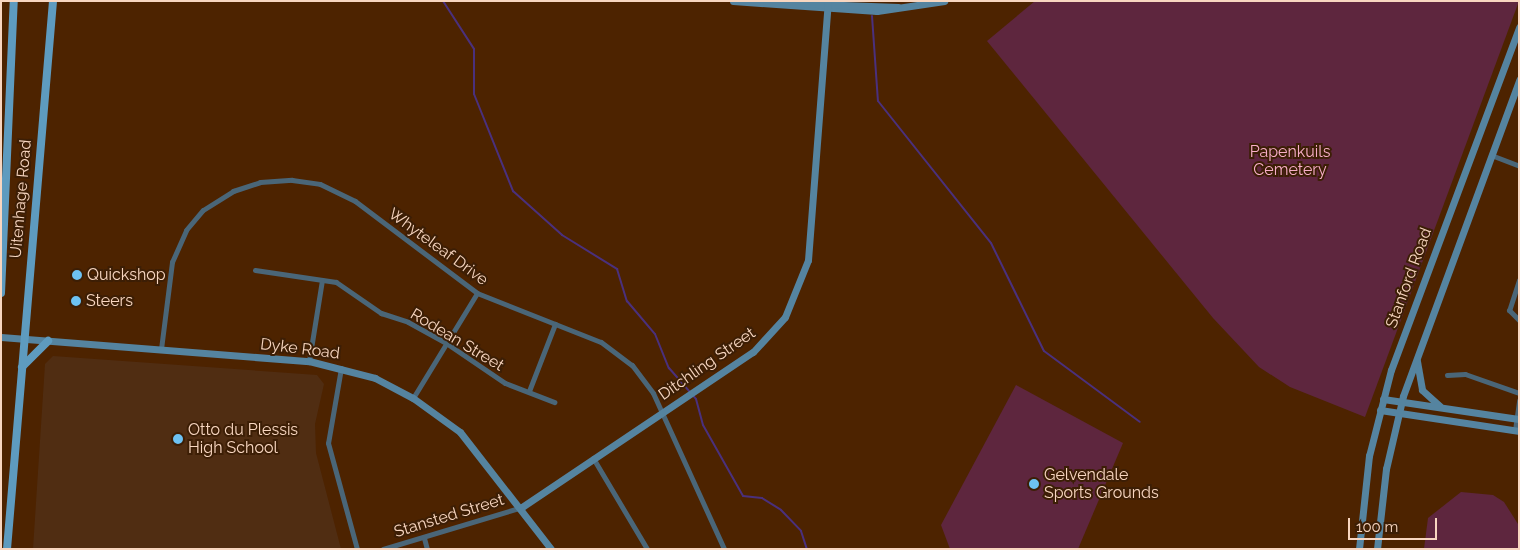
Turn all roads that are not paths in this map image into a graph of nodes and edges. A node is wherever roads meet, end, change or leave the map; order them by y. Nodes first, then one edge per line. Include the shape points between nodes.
1 (14, 1) edge
2 (53, 1) edge
3 (733, 1) edge
4 (944, 1) edge
5 (828, 4) edge
6 (1519, 27) edge
7 (1519, 80) edge
8 (1491, 155) junction
9 (1519, 166) edge
10 (255, 270) dead end
11 (322, 280) junction
12 (1519, 280) edge
13 (1, 293) edge
14 (477, 293) junction
15 (1519, 320) edge
16 (555, 324) junction
17 (1, 337) edge
18 (22, 339) junction
19 (48, 341) junction
20 (446, 344) junction
21 (161, 349) junction
22 (1418, 349) junction
23 (309, 361) junction
24 (341, 367) junction
25 (20, 371) junction
26 (1447, 375) dead end
27 (529, 391) junction
28 (1519, 393) edge
29 (413, 398) junction
30 (1382, 399) junction
31 (1519, 400) edge
32 (554, 402) dead end
33 (1401, 403) junction
34 (1442, 407) junction
35 (1380, 410) junction
36 (662, 412) junction
37 (1399, 413) junction
38 (1518, 419) edge
39 (1517, 430) edge
40 (593, 458) junction
41 (522, 507) junction
42 (424, 538) junction
43 (7, 549) edge
44 (357, 549) edge
45 (383, 549) edge
46 (427, 549) edge
47 (551, 549) edge
48 (647, 549) edge
49 (724, 549) edge
50 (1359, 549) edge
51 (1377, 549) edge

1 - 13 main road, Uitenhage Road
2 - 18 main road, Uitenhage Road
3 - 5 street
4 - 5 street via 901,8
5 - 36 street, Ditchling Street via 808,260 799,291 785,317 764,341
6 - 30 street, Stanford Road
7 - 8 street, Stanford Road
8 - 9 street
8 - 22 street, Stanford Road
10 - 11 street, Rodean Street
11 - 20 street, Rodean Street via 343,286 381,314 408,322
11 - 23 street
12 - 15 street via 1509,310
14 - 16 street, Whyteleaf Drive
14 - 20 street
14 - 21 street, Whyteleaf Drive via 345,195 308,182 260,182 216,200 186,230 168,277
16 - 27 street
16 - 36 street, Whyteleaf Drive via 601,342 622,356 640,374
17 - 18 street, Dyke Road
18 - 19 street, Dyke Road
18 - 25 main road, Uitenhage Road
19 - 21 street, Dyke Road
19 - 25 main road via 34,351
20 - 27 street, Rodean Street via 505,383
20 - 29 street
21 - 23 street, Dyke Road
22 - 33 street, Stanford Road
22 - 34 street via 1419,385
23 - 24 street, Dyke Road
24 - 29 street, Dyke Road
24 - 44 street via 328,443
25 - 43 main road, Uitenhage Road
26 - 28 street via 1465,374
27 - 32 street, Rodean Street
29 - 41 street, Dyke Road via 474,446
30 - 33 street
30 - 35 street, Stanford Road
31 - 38 street
33 - 34 street
33 - 37 street, Stanford Road
34 - 38 street
35 - 37 street
35 - 50 street, Stanford Road via 1367,470
36 - 40 street, Ditchling Street
36 - 49 street, Whyteleaf Drive
37 - 39 street
37 - 51 street, Stanford Road via 1386,469
38 - 39 street
40 - 41 street, Ditchling Street
40 - 48 street
41 - 42 street, Stansted Street
41 - 47 street, Dyke Road
42 - 45 street, Stansted Street
42 - 46 street

